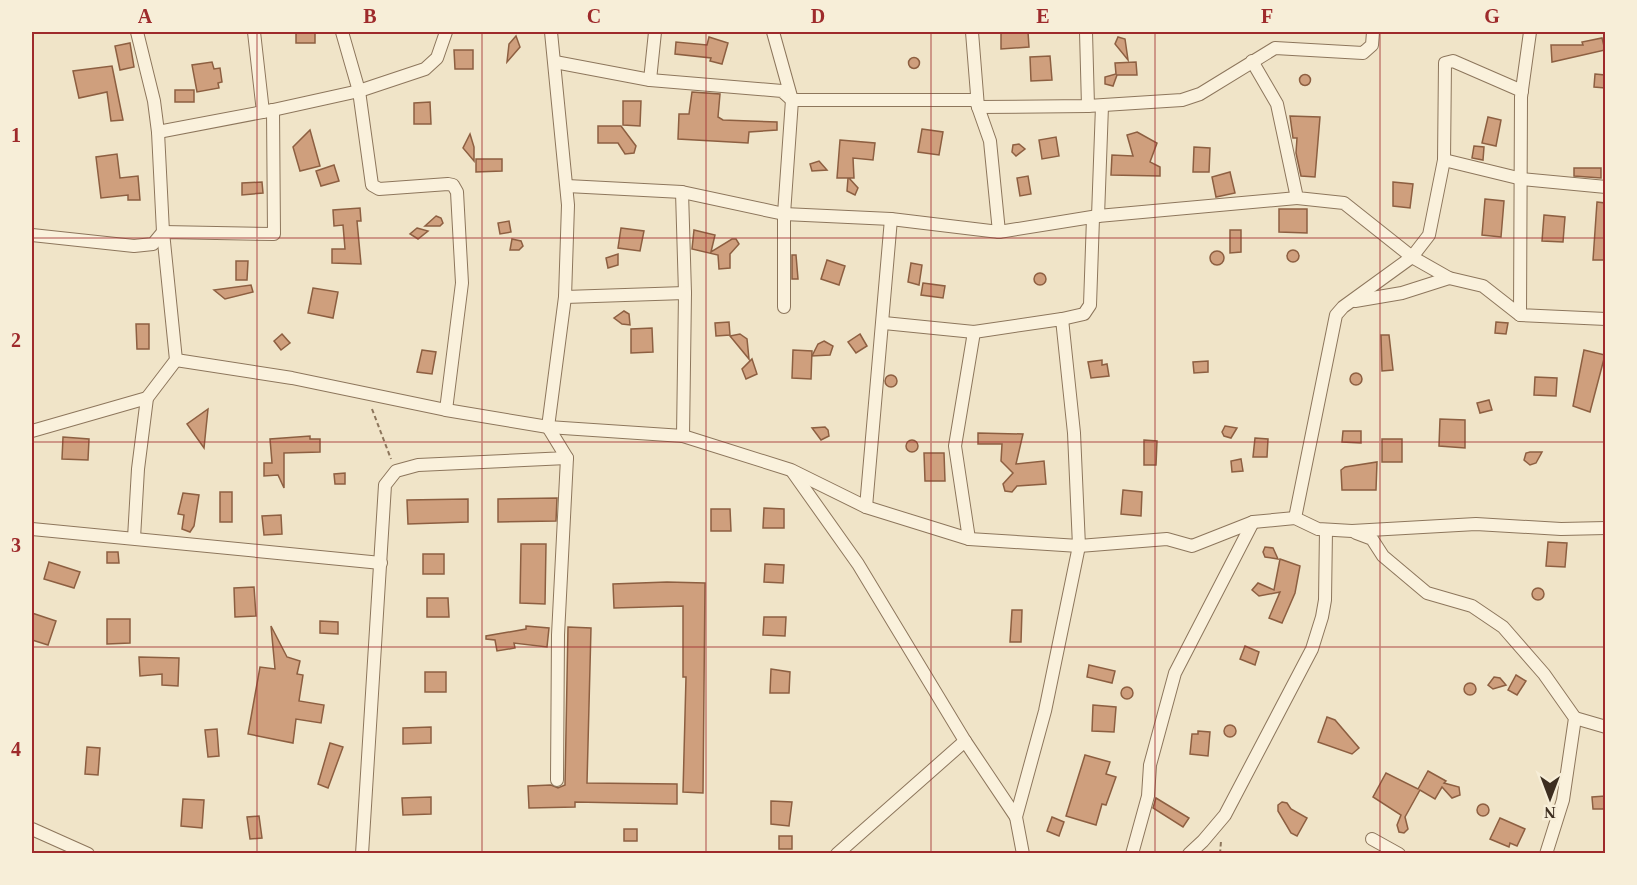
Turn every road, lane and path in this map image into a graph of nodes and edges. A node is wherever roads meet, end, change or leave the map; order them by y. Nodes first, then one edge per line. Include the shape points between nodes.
1 (137, 32) edge
2 (254, 32) edge
3 (342, 32) edge
4 (446, 32) edge
5 (551, 32) edge
6 (656, 32) edge
7 (773, 32) edge
8 (972, 32) edge
9 (1086, 32) edge
10 (1373, 32) edge
11 (1530, 32) edge
12 (1252, 61) junction
13 (555, 62) junction
14 (650, 80) junction
15 (358, 91) junction
16 (1522, 91) junction
17 (792, 100) junction
18 (1088, 106) junction
19 (1102, 106) junction
20 (978, 107) junction
21 (268, 111) junction
22 (158, 132) junction
23 (1444, 160) junction
24 (1522, 179) junction
25 (567, 186) junction
26 (1605, 187) edge
27 (682, 192) junction
28 (1298, 198) junction
29 (784, 214) junction
30 (1096, 217) junction
31 (891, 219) junction
32 (164, 232) junction
33 (999, 232) junction
34 (32, 235) edge
35 (1412, 257) junction
36 (1449, 278) junction
37 (685, 293) junction
38 (565, 297) junction
39 (1352, 302) junction
40 (784, 307) dead end
41 (1521, 315) junction
42 (1062, 319) junction
43 (1605, 320) edge
44 (884, 322) junction
45 (974, 332) junction
46 (176, 360) junction
47 (147, 398) junction
48 (368, 403) dead end
49 (446, 410) junction
50 (548, 427) junction
51 (32, 431) edge
52 (683, 436) junction
53 (567, 458) junction
54 (791, 470) junction
55 (396, 471) junction
56 (866, 507) junction
57 (1295, 518) junction
58 (1253, 522) junction
59 (1605, 528) edge
60 (32, 530) edge
61 (1326, 530) junction
62 (1352, 531) junction
63 (134, 538) junction
64 (969, 539) junction
65 (1079, 546) junction
66 (381, 563) junction
67 (1575, 718) junction
68 (1605, 726) edge
69 (965, 741) junction
70 (557, 780) dead end
71 (1016, 817) junction
72 (32, 829) edge
73 (1371, 839) dead end
74 (88, 854) edge
75 (362, 854) edge
76 (837, 854) edge
77 (1023, 854) edge
78 (1132, 854) edge
79 (1189, 854) edge
80 (1399, 854) edge
81 (1546, 854) edge

1 - 22 street
2 - 21 street
3 - 15 street
4 - 15 street via 432,65
5 - 13 street
6 - 14 street
7 - 17 street
8 - 20 street
9 - 18 street
10 - 12 street via 1372,45 1363,53 1279,47
11 - 16 street
12 - 19 street via 1193,98
12 - 28 street via 1277,104
13 - 14 street
13 - 25 street via 554,83
14 - 17 street via 782,91
15 - 21 street
15 - 49 street via 370,180 375,189 448,184 457,192 462,283
16 - 23 street via 1453,61 1447,62
16 - 24 street
17 - 20 street via 976,100
17 - 29 street
18 - 19 street
18 - 20 street
19 - 30 street
20 - 33 street via 990,141
21 - 22 street
21 - 32 street via 274,234
22 - 32 street
23 - 24 street
23 - 35 street via 1432,230
24 - 26 street
24 - 41 street
25 - 27 street
25 - 38 street
27 - 29 street
27 - 37 street
28 - 30 street
28 - 35 street via 1344,203
29 - 31 street
29 - 40 street
30 - 33 street
30 - 42 street via 1090,305 1084,314
31 - 33 street
31 - 44 street
32 - 34 street via 153,244 134,246
32 - 46 street
35 - 36 street
35 - 39 street
36 - 39 street via 1402,293
36 - 41 street via 1483,286
37 - 38 street
37 - 52 street
38 - 50 street
39 - 57 street via 1339,311 1334,322
41 - 43 street
42 - 45 street
42 - 65 street via 1074,434
44 - 45 street
44 - 56 street
45 - 64 street via 955,446
46 - 47 street
46 - 49 street via 291,378
47 - 51 street
47 - 63 street
48 - 55 path
49 - 50 street
50 - 52 street
50 - 53 street
52 - 54 street
53 - 55 street via 418,465
53 - 70 street via 558,635
54 - 56 street
54 - 69 street via 858,564
55 - 66 street via 383,492
56 - 64 street
57 - 58 street
57 - 61 street
58 - 65 street via 1192,546 1167,539
58 - 78 street via 1175,673 1150,765 1148,796
59 - 62 street via 1476,524
60 - 63 street
61 - 62 street
61 - 79 street via 1322,617 1312,649 1225,814
62 - 67 street via 1372,539 1383,556 1427,593 1472,606 1503,627
63 - 66 street
64 - 65 street
65 - 71 street via 1044,711
66 - 75 street
67 - 68 street
67 - 81 street via 1563,800
69 - 71 street
69 - 76 street
71 - 77 street
72 - 74 street
73 - 80 street

